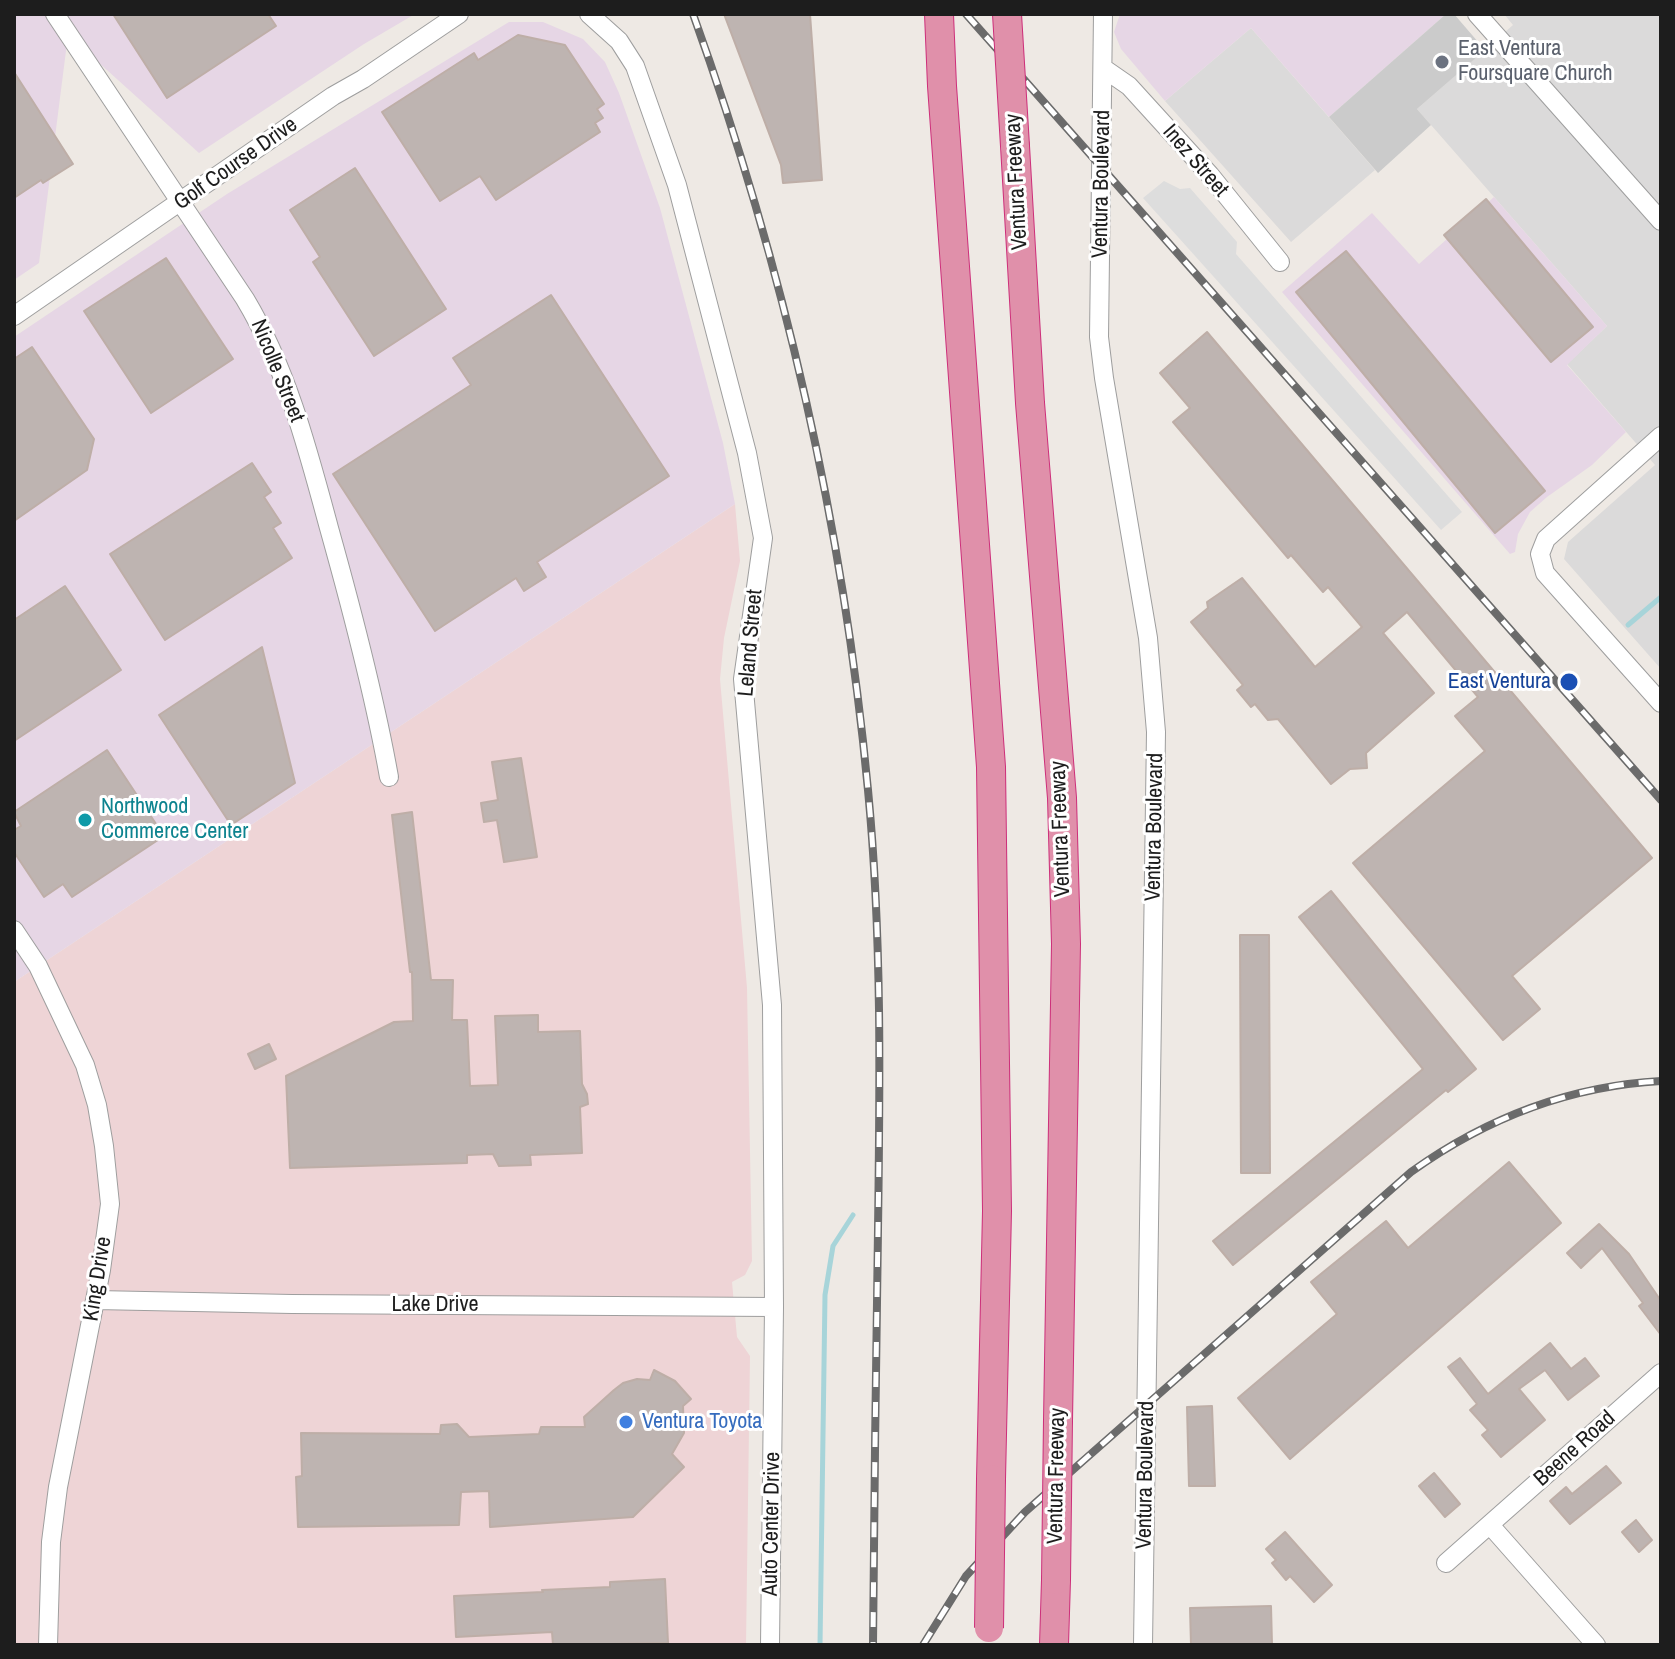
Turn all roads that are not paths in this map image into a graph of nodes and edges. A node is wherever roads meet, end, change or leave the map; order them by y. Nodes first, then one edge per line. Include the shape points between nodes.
1 (55, 14) edge
2 (459, 14) edge
3 (589, 14) edge
4 (939, 14) edge
5 (1007, 14) edge
6 (1103, 14) edge
7 (1489, 18) edge
8 (1103, 68) junction
9 (180, 202) junction
10 (1661, 221) edge
11 (1280, 262) dead end
12 (14, 316) edge
13 (1661, 436) edge
14 (1661, 703) edge
15 (389, 777) dead end
16 (14, 930) edge
17 (96, 1300) junction
18 (774, 1307) junction
19 (1661, 1373) edge
20 (1490, 1525) junction
21 (1446, 1563) dead end
22 (988, 1636) edge
23 (48, 1645) edge
24 (770, 1645) edge
25 (1054, 1645) edge
26 (1143, 1645) edge
27 (1596, 1645) edge

1 - 9 street, Nicolle Street
2 - 9 street, Golf Course Drive
3 - 18 street, Leland Street via 619,41 635,66 677,185 757,495 763,538 743,679 772,1005
4 - 22 highway, bridge via 991,767 997,1211
5 - 25 highway, Ventura Freeway, bridge via 1030,403 1062,798 1066,944
6 - 8 street, Ventura Boulevard
7 - 10 street
8 - 11 street, Inez Street via 1129,86
8 - 26 street, Ventura Boulevard via 1099,337 1148,638 1156,732
9 - 12 street, Golf Course Drive
9 - 15 street, Nicolle Street via 257,319 278,366 303,435 356,625
13 - 14 street via 1546,539 1540,554 1545,573
16 - 17 street, King Drive via 68,1026 97,1105 110,1204
17 - 18 street, Lake Drive
17 - 23 street, King Drive via 58,1487
18 - 24 street, Auto Center Drive
19 - 20 street, Beene Road
20 - 21 street, Beene Road
20 - 27 street

